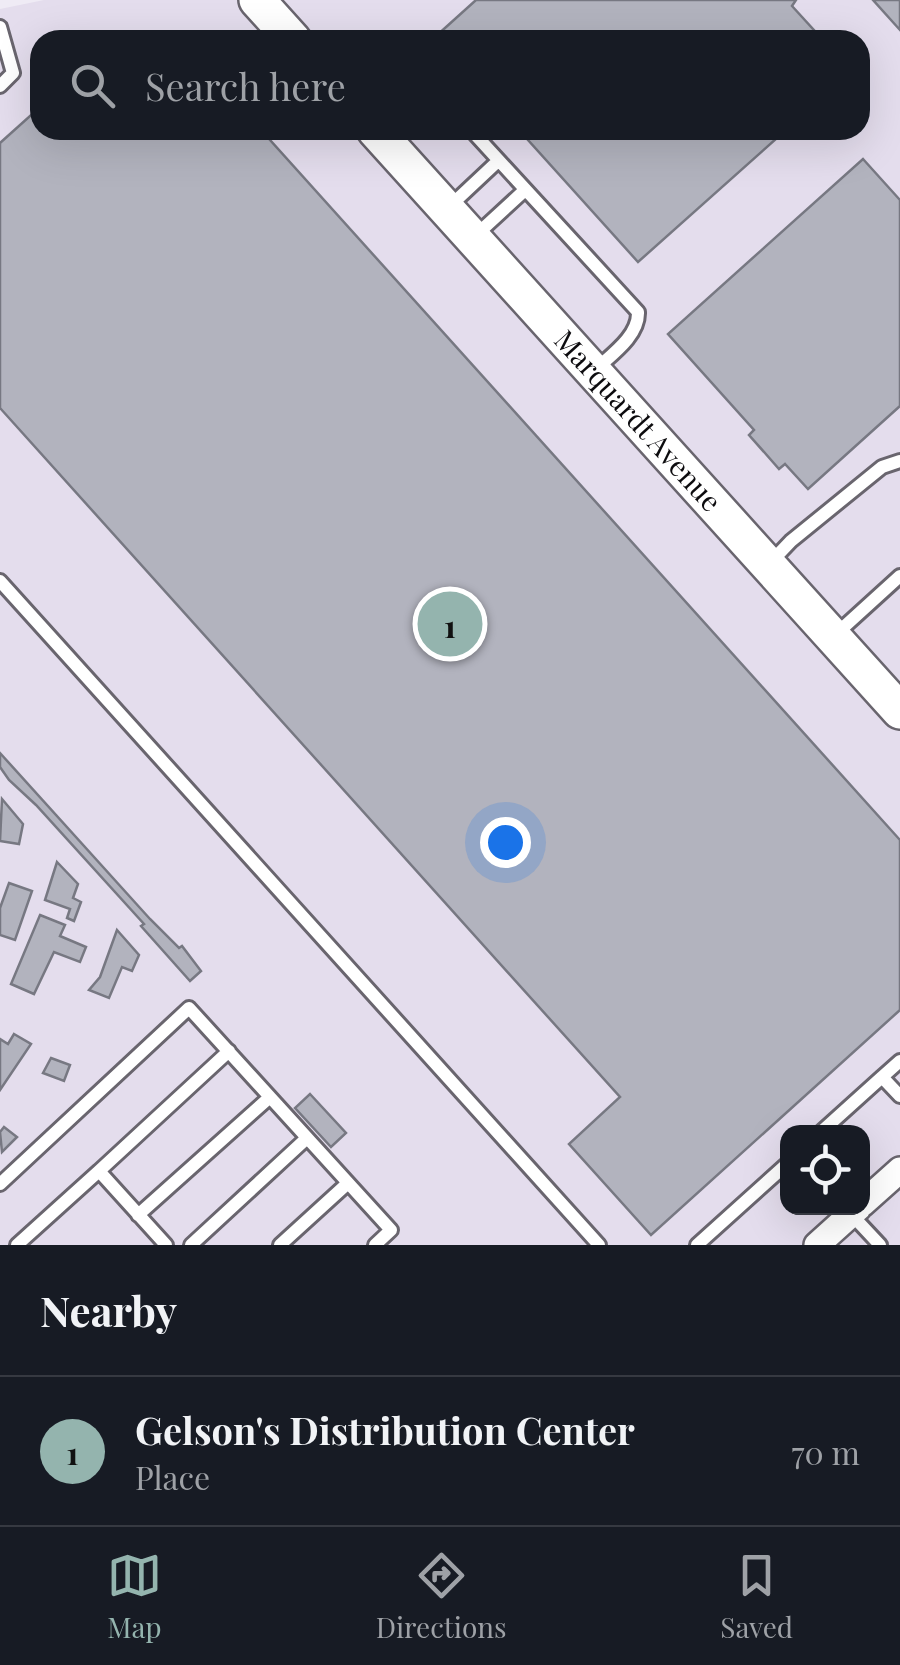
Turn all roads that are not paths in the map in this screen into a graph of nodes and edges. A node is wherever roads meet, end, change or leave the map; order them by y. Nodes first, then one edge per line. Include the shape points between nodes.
1 (257, 0) edge
2 (0, 26) edge
3 (284, 30) edge
4 (0, 86) edge
5 (383, 140) edge
6 (480, 140) edge
7 (498, 161) junction
8 (525, 190) junction
9 (446, 209) junction
10 (472, 238) junction
11 (593, 372) junction
12 (900, 461) edge
13 (768, 565) junction
14 (900, 576) edge
15 (0, 581) edge
16 (833, 637) junction
17 (900, 711) edge
18 (229, 1051) junction
19 (900, 1061) edge
20 (882, 1077) junction
21 (900, 1096) edge
22 (270, 1097) junction
23 (829, 1125) edge
24 (307, 1138) junction
25 (780, 1170) edge
26 (900, 1170) edge
27 (99, 1171) junction
28 (348, 1183) junction
29 (0, 1184) edge
30 (870, 1197) edge
31 (138, 1215) junction
32 (850, 1215) edge
33 (862, 1215) edge
34 (391, 1230) junction
35 (17, 1245) edge
36 (166, 1245) edge
37 (192, 1245) edge
38 (280, 1245) edge
39 (374, 1245) edge
40 (396, 1245) edge
41 (599, 1245) edge
42 (697, 1245) edge
43 (817, 1245) edge
44 (880, 1245) edge

1 - 3 street
2 - 4 lane via 14,73
5 - 9 street, Marquardt Avenue
6 - 7 lane
7 - 8 lane
7 - 9 lane
8 - 10 lane
8 - 11 lane via 638,312 634,330
9 - 10 street, Marquardt Avenue
10 - 11 street, Marquardt Avenue
11 - 13 street, Marquardt Avenue
12 - 13 lane via 882,468
13 - 16 street, Marquardt Avenue
14 - 16 lane
15 - 41 lane
16 - 17 street, Marquardt Avenue
18 - 22 lane
18 - 27 lane
18 - 29 lane via 190,1008
19 - 20 lane
20 - 21 lane
20 - 23 lane
22 - 24 lane
22 - 31 lane
24 - 28 lane
24 - 37 lane
25 - 42 lane
26 - 30 street
27 - 31 lane
27 - 35 lane
28 - 34 lane
28 - 38 lane
31 - 36 lane
32 - 43 street
33 - 44 lane
34 - 39 lane
34 - 40 lane

